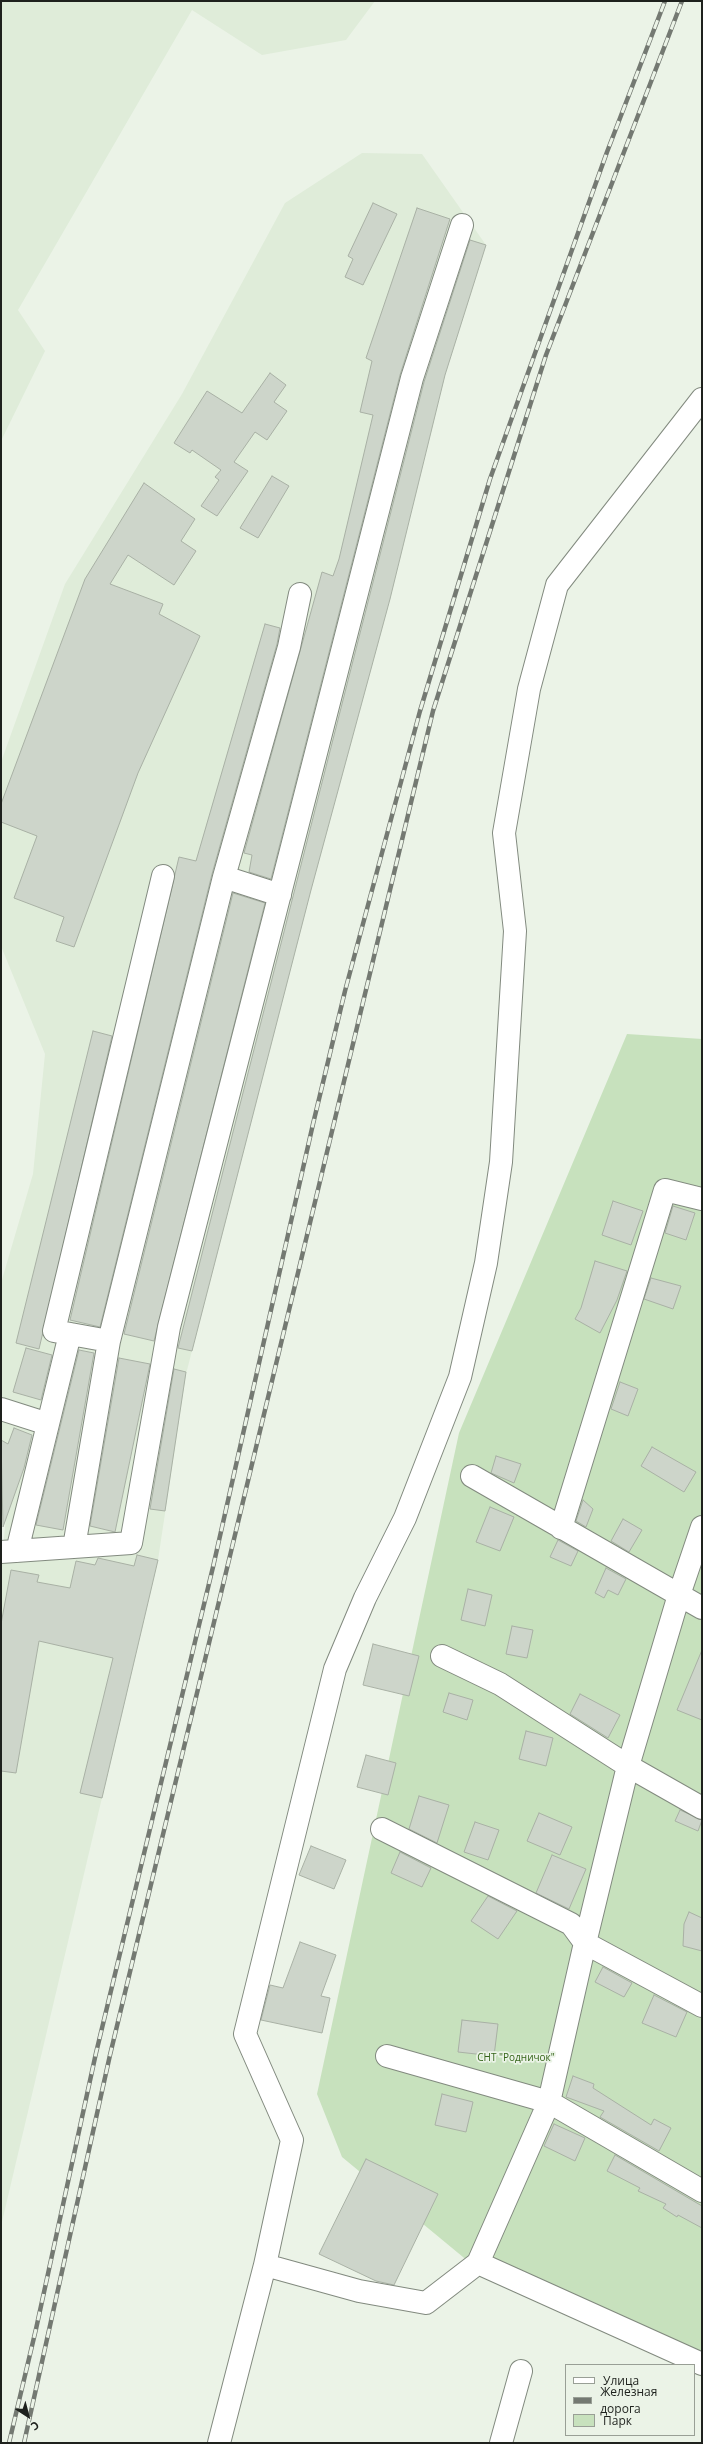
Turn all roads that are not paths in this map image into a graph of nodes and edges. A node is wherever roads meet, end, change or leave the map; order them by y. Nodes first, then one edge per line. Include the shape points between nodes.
1 (462, 225) dead end
2 (702, 399) edge
3 (300, 594) dead end
4 (163, 876) dead end
5 (224, 877) junction
6 (280, 895) junction
7 (702, 1199) edge
8 (70, 1334) junction
9 (109, 1341) junction
10 (1, 1409) edge
11 (48, 1424) junction
12 (472, 1476) dead end
13 (702, 1526) edge
14 (561, 1528) junction
15 (74, 1547) junction
16 (9, 1552) edge
17 (679, 1595) junction
18 (702, 1608) edge
19 (442, 1656) dead end
20 (628, 1766) junction
21 (702, 1808) edge
22 (382, 1829) dead end
23 (585, 1943) junction
24 (702, 2006) edge
25 (387, 2056) dead end
26 (549, 2102) junction
27 (702, 2191) edge
28 (478, 2263) junction
29 (265, 2265) junction
30 (702, 2364) edge
31 (521, 2371) dead end
32 (219, 2443) edge
33 (501, 2443) edge

1 - 6 street via 412,378
2 - 29 street via 557,585 529,689 504,833 515,930 501,1162 486,1263 460,1377 405,1518 365,1598 335,1669 245,2034 292,2140
3 - 5 street via 289,647
4 - 8 street via 54,1332
5 - 6 street
5 - 9 street
6 - 15 street via 169,1327 131,1543
7 - 14 street via 665,1190
8 - 9 street
8 - 11 street
9 - 15 street
10 - 11 street
11 - 16 street
12 - 14 street
13 - 17 street
14 - 17 street
15 - 16 street
17 - 18 street
17 - 20 street
19 - 20 street via 500,1684
20 - 21 street
20 - 23 street
22 - 23 street via 571,1924
23 - 24 street
23 - 26 street
25 - 26 street
26 - 27 street
26 - 28 street
28 - 29 street via 426,2303 359,2291
28 - 30 street
29 - 32 street
31 - 33 street

